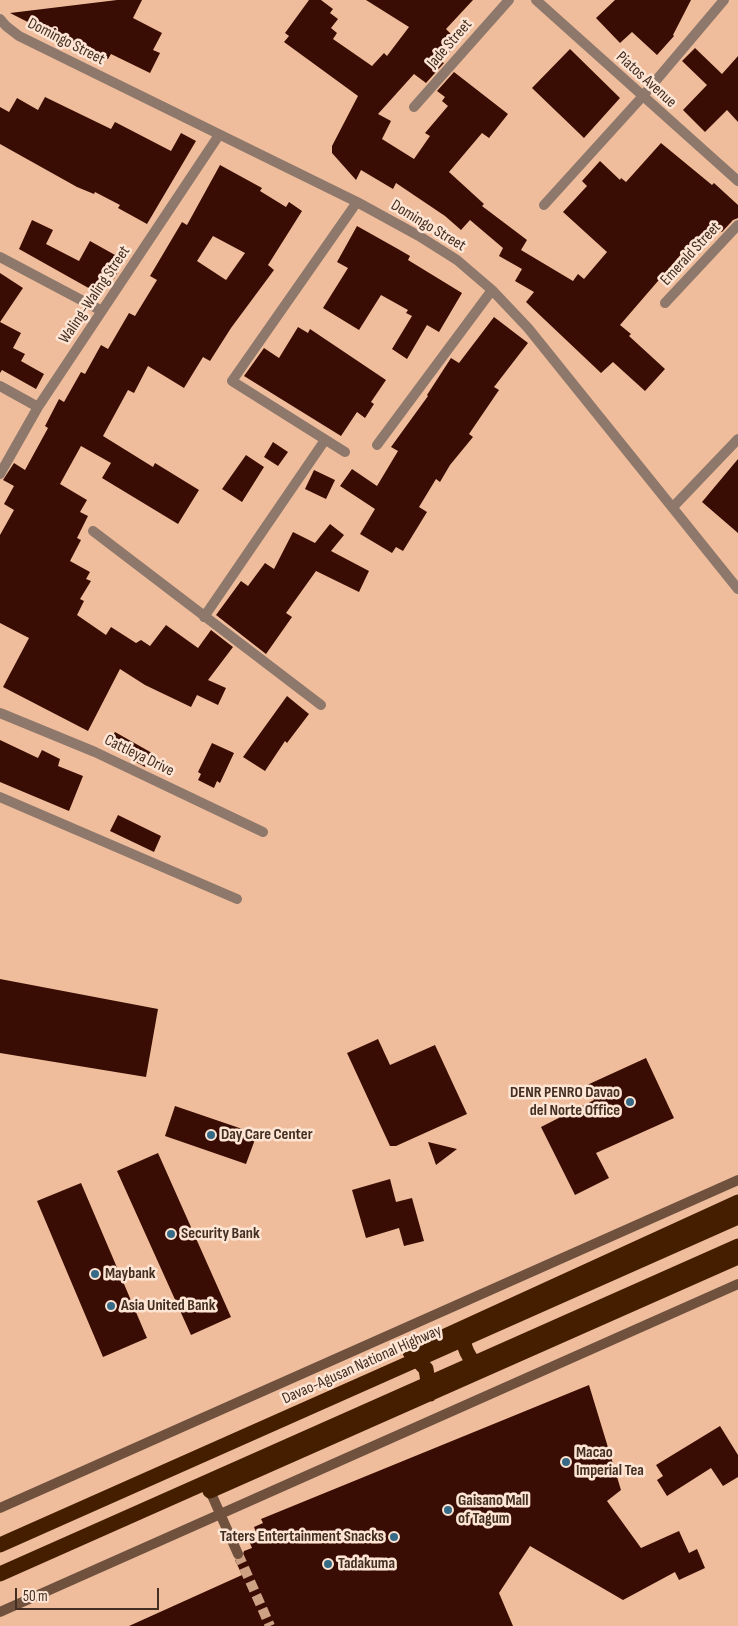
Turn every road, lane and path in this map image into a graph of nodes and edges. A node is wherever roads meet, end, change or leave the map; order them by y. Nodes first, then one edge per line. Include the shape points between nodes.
1 (509, 0) edge
2 (536, 0) edge
3 (724, 0) edge
4 (0, 19) edge
5 (642, 97) junction
6 (414, 108) dead end
7 (219, 134) junction
8 (738, 182) edge
9 (357, 202) junction
10 (544, 204) dead end
11 (738, 224) edge
12 (0, 257) edge
13 (492, 290) junction
14 (666, 304) dead end
15 (102, 311) junction
16 (0, 386) edge
17 (38, 407) junction
18 (738, 439) edge
19 (325, 440) junction
20 (377, 446) dead end
21 (345, 452) dead end
22 (0, 474) edge
23 (672, 506) junction
24 (93, 532) dead end
25 (737, 585) edge
26 (204, 617) junction
27 (321, 706) dead end
28 (0, 713) edge
29 (0, 797) edge
30 (264, 832) dead end
31 (237, 899) dead end
32 (738, 1180) edge
33 (738, 1202) edge
34 (738, 1217) edge
35 (738, 1246) edge
36 (738, 1257) edge
37 (738, 1284) edge
38 (463, 1328) junction
39 (482, 1370) junction
40 (430, 1394) junction
41 (210, 1491) joint
42 (0, 1508) edge
43 (220, 1514) junction
44 (0, 1545) edge
45 (238, 1554) tunnel mouth
46 (0, 1574) edge
47 (0, 1612) edge

1 - 6 street, Jade Street
2 - 5 street, Piatos Avenue
3 - 5 street
4 - 7 street, Domingo Street via 19,36
5 - 8 street, Piatos Avenue
5 - 10 street
7 - 9 street, Domingo Street
7 - 15 street, Waling-Waling Street
9 - 13 street, Domingo Street via 457,260
9 - 19 street via 232,381
11 - 14 street, Emerald Street
12 - 15 street
13 - 20 street
13 - 23 street, Domingo Street via 528,328
15 - 17 street, Waling-Waling Street
16 - 17 street
17 - 22 street, Waling-Waling Street
18 - 23 street
19 - 21 street
19 - 26 street
23 - 25 street, Domingo Street
24 - 26 street
26 - 27 street
28 - 30 street, Cattleya Drive via 95,752
29 - 31 street
32 - 42 street
33 - 38 highway, Davao-Agusan National Highway
34 - 44 highway, Davao-Agusan National Highway, bridge
35 - 46 highway, bridge
36 - 39 highway
37 - 43 street
38 - 39 highway via 466,1352
38 - 40 highway, Davao-Agusan National Highway via 410,1352 426,1370
39 - 40 highway
40 - 41 highway
41 - 43 street
43 - 45 street
43 - 47 street

